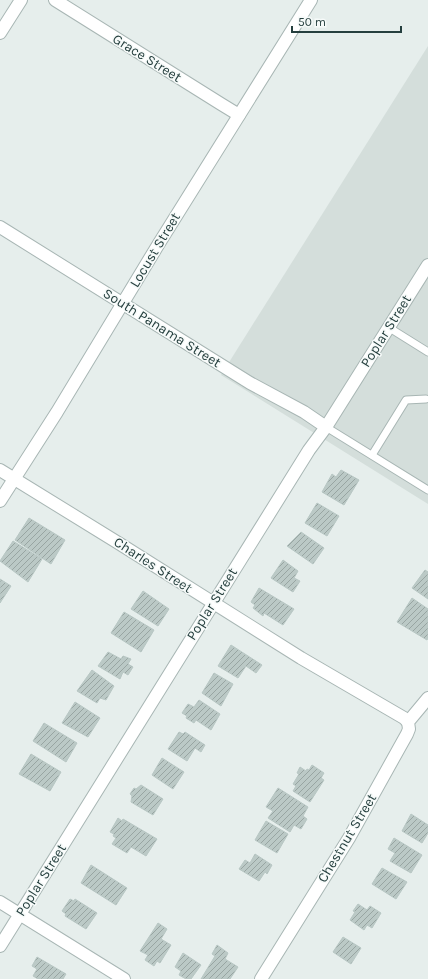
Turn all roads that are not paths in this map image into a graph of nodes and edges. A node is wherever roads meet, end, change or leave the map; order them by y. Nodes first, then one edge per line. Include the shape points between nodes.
1 (21, 0) edge
2 (55, 0) edge
3 (311, 0) edge
4 (0, 33) edge
5 (239, 115) junction
6 (0, 227) edge
7 (428, 265) edge
8 (123, 303) junction
9 (388, 327) junction
10 (428, 343) edge
11 (426, 351) edge
12 (426, 399) dead end
13 (326, 427) junction
14 (372, 455) junction
15 (0, 470) edge
16 (14, 479) junction
17 (428, 490) edge
18 (0, 501) edge
19 (213, 603) junction
20 (428, 698) edge
21 (408, 722) junction
22 (0, 902) edge
23 (20, 914) junction
24 (0, 946) edge
25 (124, 979) edge
26 (261, 979) edge

1 - 4 street
2 - 5 street, Grace Street
3 - 5 street, Locust Street
5 - 8 street, Locust Street
6 - 8 street, South Panama Street
7 - 9 street, Poplar Street
8 - 13 street, South Panama Street via 250,383
8 - 16 street, Locust Street
9 - 11 lane
9 - 13 street, Poplar Street
10 - 11 lane
12 - 14 lane via 406,400
13 - 14 lane
13 - 19 street, Poplar Street
14 - 17 lane
15 - 16 street, Charles Street
16 - 18 street, Locust Street
16 - 19 street, Charles Street
19 - 21 street, Charles Street
19 - 23 street, Poplar Street
20 - 21 street, Chestnut Street
21 - 26 street, Chestnut Street via 407,734 349,838
22 - 23 street
23 - 24 street, Poplar Street
23 - 25 street

